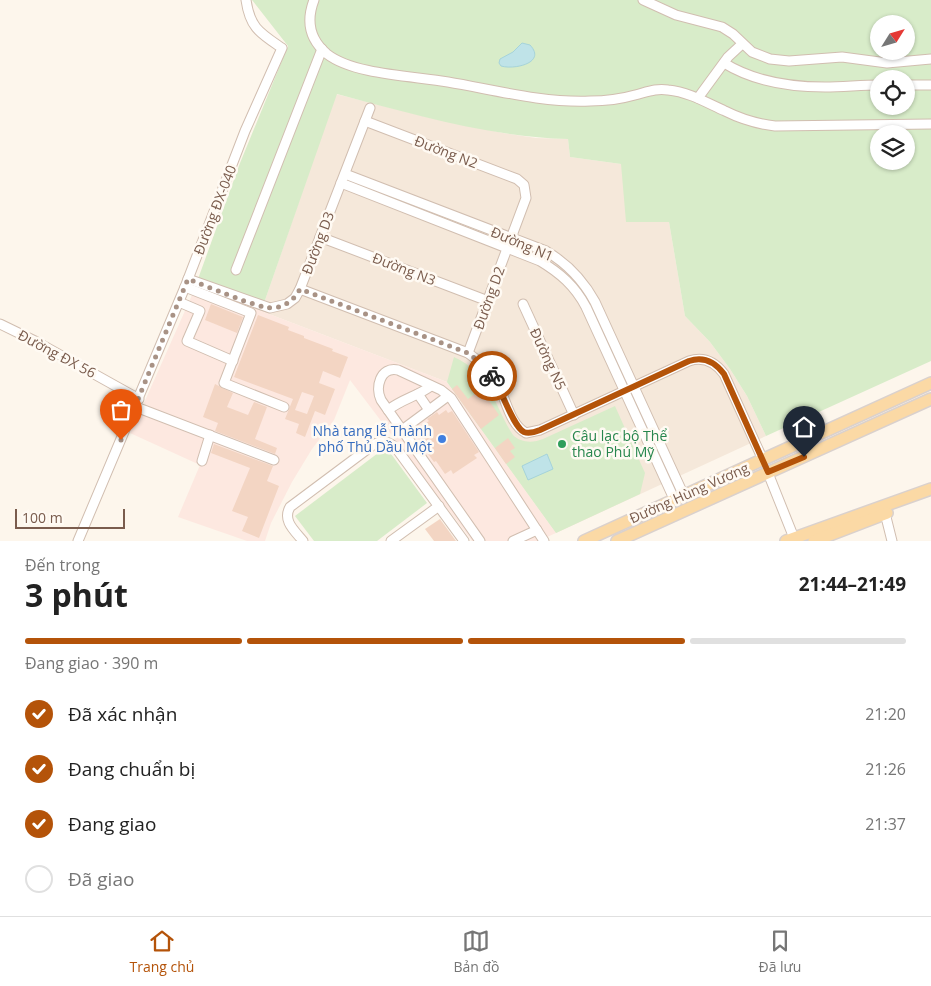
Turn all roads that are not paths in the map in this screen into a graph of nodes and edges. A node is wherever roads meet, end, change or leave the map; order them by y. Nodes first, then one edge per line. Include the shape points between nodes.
1 (246, 0) edge
2 (314, 0) edge
3 (643, 0) edge
4 (742, 44) junction
5 (322, 49) junction
6 (931, 59) edge
7 (724, 63) junction
8 (931, 84) edge
9 (870, 85) edge
10 (915, 85) edge
11 (698, 98) junction
12 (370, 108) dead end
13 (365, 121) junction
14 (931, 124) edge
15 (345, 174) junction
16 (341, 183) junction
17 (524, 186) joint
18 (320, 237) junction
19 (511, 238) junction
20 (507, 248) junction
21 (236, 270) dead end
22 (187, 283) junction
23 (300, 289) junction
24 (488, 301) junction
25 (179, 302) junction
26 (522, 304) dead end
27 (0, 324) edge
28 (468, 353) junction
29 (232, 361) junction
30 (931, 383) edge
31 (431, 386) junction
32 (634, 387) junction
33 (625, 391) junction
34 (418, 394) junction
35 (448, 396) junction
36 (931, 400) edge
37 (137, 403) junction
38 (284, 407) dead end
39 (388, 410) junction
40 (429, 410) junction
41 (574, 415) junction
42 (402, 430) junction
43 (210, 435) junction
44 (274, 460) dead end
45 (763, 460) junction
46 (202, 461) dead end
47 (768, 472) junction
48 (931, 489) edge
49 (931, 496) edge
50 (679, 498) junction
51 (438, 506) junction
52 (885, 513) junction
53 (537, 530) junction
54 (790, 540) edge
55 (78, 541) edge
56 (303, 541) edge
57 (391, 541) edge
58 (464, 541) edge
59 (480, 541) edge
60 (513, 541) edge
61 (544, 541) edge
62 (584, 541) edge
63 (617, 541) edge
64 (814, 541) edge
65 (892, 541) edge

1 - 22 street, Đường ĐX-040 via 253,25 282,48 245,131
2 - 5 street via 309,16 310,28
3 - 4 street via 676,16 722,27
4 - 6 street via 756,54 780,60 837,57 888,63
4 - 7 street
5 - 11 street via 342,62 362,68 534,97 590,101 660,89
5 - 21 street
7 - 9 street via 750,75 794,85
7 - 11 street
8 - 10 street
11 - 14 street via 737,117 775,126
12 - 13 street, Đường D3
13 - 15 street, Đường D3
13 - 17 street, Đường N2 via 517,179
15 - 16 street, Đường D3
15 - 19 street, Đường N1
16 - 18 street, Đường D3
16 - 20 street, Đường N1
17 - 19 street, Đường D2 via 526,198
18 - 23 street, Đường D3
18 - 24 street, Đường N3
19 - 20 street, Đường D2
19 - 32 street, Đường N1 via 555,256 579,277 595,302
20 - 24 street, Đường D2
20 - 33 street, Đường N1 via 549,266 577,291
22 - 23 street, Đường D3 via 270,308 286,304
22 - 25 street, Đường ĐX-040
22 - 29 street via 251,313
23 - 28 street
24 - 28 street, Đường D2
25 - 29 street via 200,311 187,341
25 - 37 street, Đường ĐX-040
26 - 41 street, Đường N5
27 - 37 street, Đường ĐX 56 via 35,341
28 - 41 street via 494,379 514,421 523,431 536,432
29 - 38 street via 224,383
30 - 45 main road, Đường Hùng Vương
31 - 34 street
31 - 35 street
31 - 39 street via 395,370 387,371 378,388
32 - 33 street
32 - 45 street via 694,360 714,363 724,374
32 - 50 street, Đường N1
33 - 41 street
33 - 50 street, Đường N1
34 - 39 street
34 - 40 street
35 - 40 street
35 - 53 street
36 - 47 main road, Đường Hùng Vương
37 - 43 street, Đường ĐX 56
37 - 55 street, Đường ĐX-040
39 - 42 street
40 - 42 street
42 - 59 street
43 - 44 street, Đường ĐX 56
43 - 46 street
45 - 47 main road
45 - 50 main road, Đường Hùng Vương
47 - 54 street
47 - 63 main road, Đường Hùng Vương
48 - 54 main road
49 - 52 main road
50 - 62 main road, Đường Hùng Vương
51 - 56 street via 396,448 388,442 380,442 290,507 288,521
51 - 57 street
51 - 58 street
52 - 64 main road
52 - 65 street
53 - 60 street
53 - 61 street

